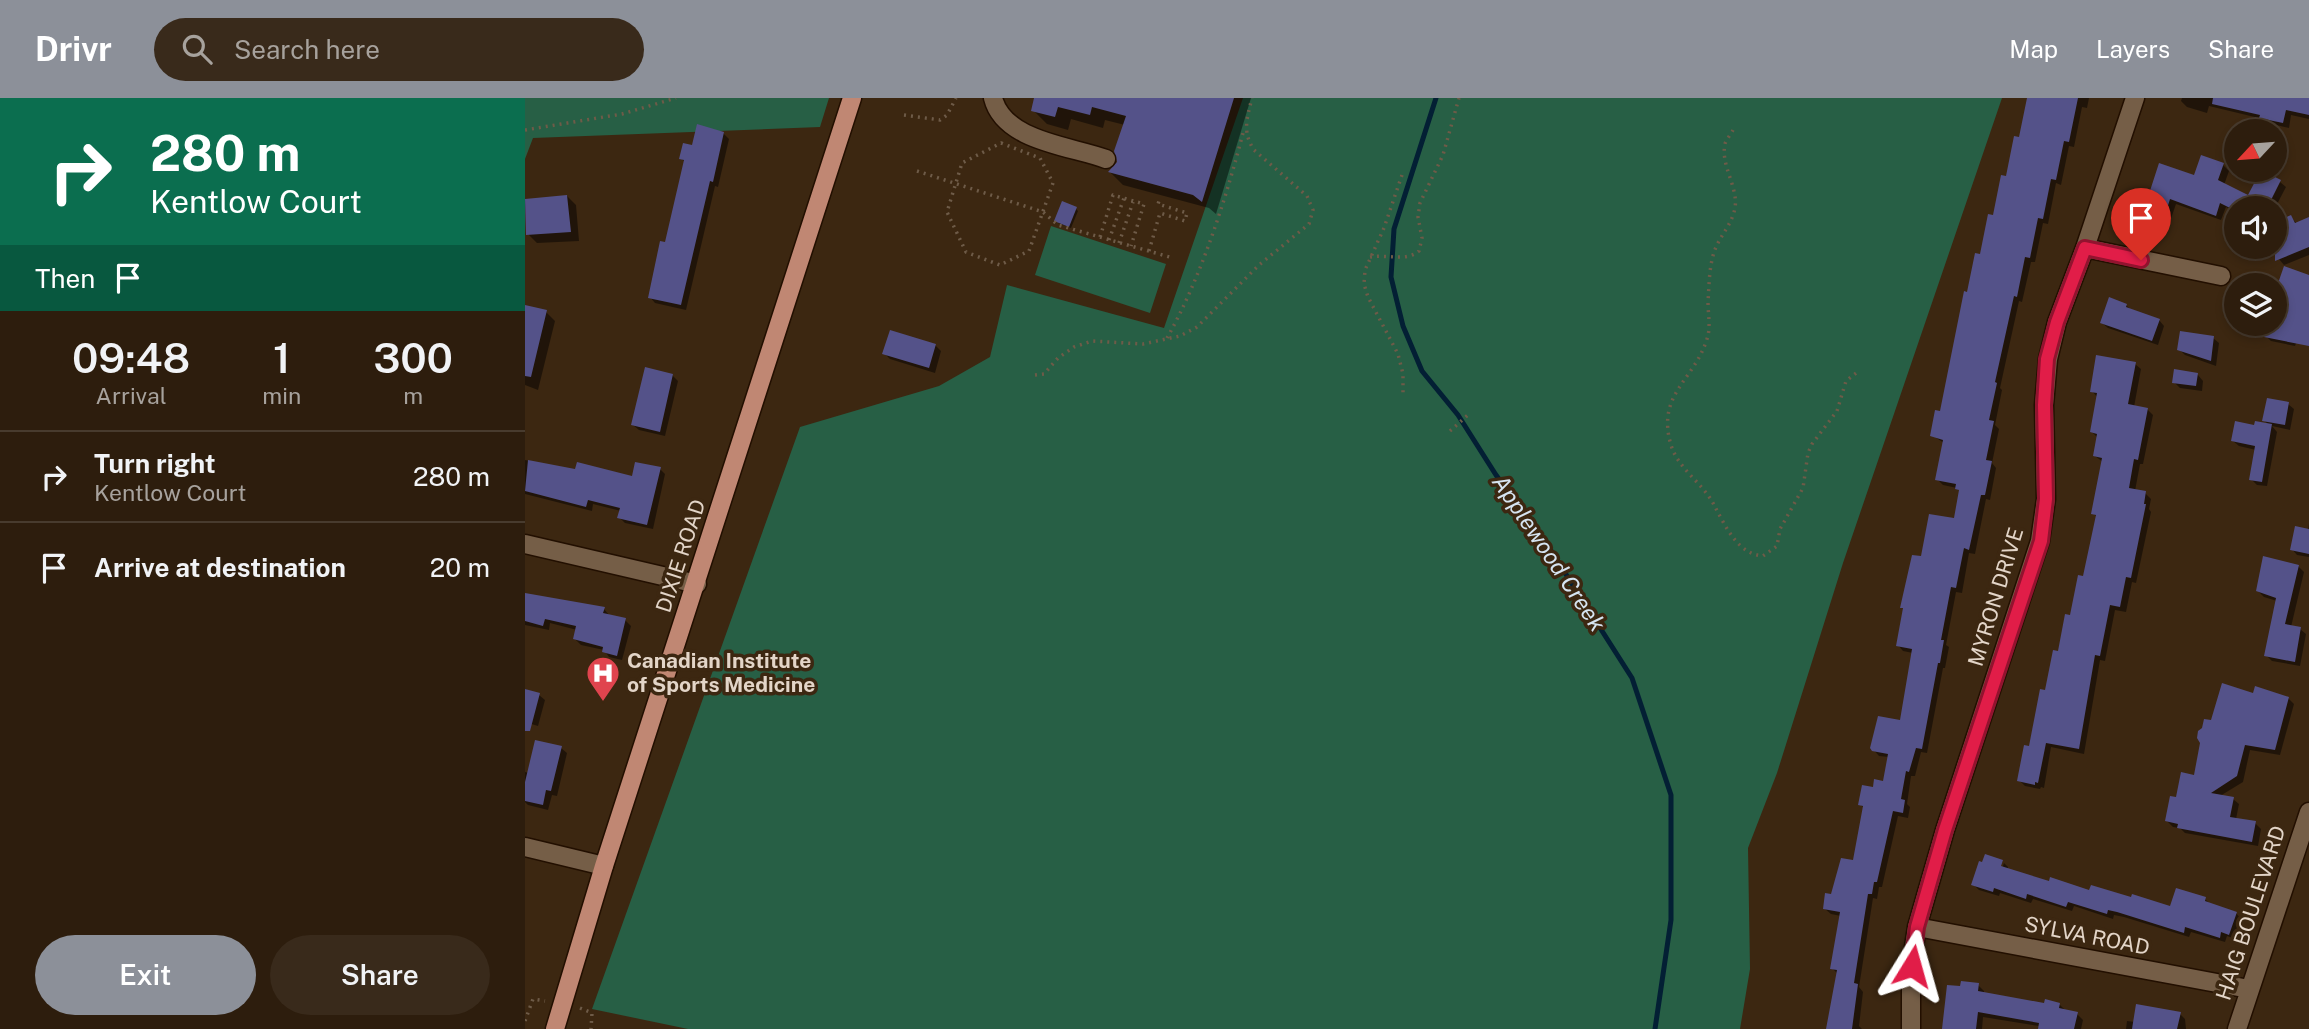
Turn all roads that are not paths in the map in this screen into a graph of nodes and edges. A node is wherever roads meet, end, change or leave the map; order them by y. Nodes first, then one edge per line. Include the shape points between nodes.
1 (852, 98) edge
2 (993, 98) edge
3 (2135, 98) edge
4 (1106, 159) dead end
5 (2085, 248) junction
6 (2221, 276) dead end
7 (525, 544) edge
8 (697, 584) junction
9 (2309, 812) edge
10 (525, 847) edge
11 (604, 866) junction
12 (1917, 927) junction
13 (2249, 989) junction
14 (555, 1029) edge
15 (1911, 1029) edge
16 (2237, 1029) edge

1 - 8 main road, DIXIE ROAD
2 - 4 street via 1010,123 1043,142
3 - 5 street, MYRON DRIVE
5 - 6 street
5 - 12 street, MYRON DRIVE via 2047,359 2046,499 2041,541
7 - 8 street
8 - 11 main road, DIXIE ROAD
9 - 13 street, HAIG BOULEVARD
10 - 11 street
11 - 14 main road, DIXIE ROAD
12 - 13 street, SYLVA ROAD
12 - 15 street, MYRON DRIVE
13 - 16 street, HAIG BOULEVARD

